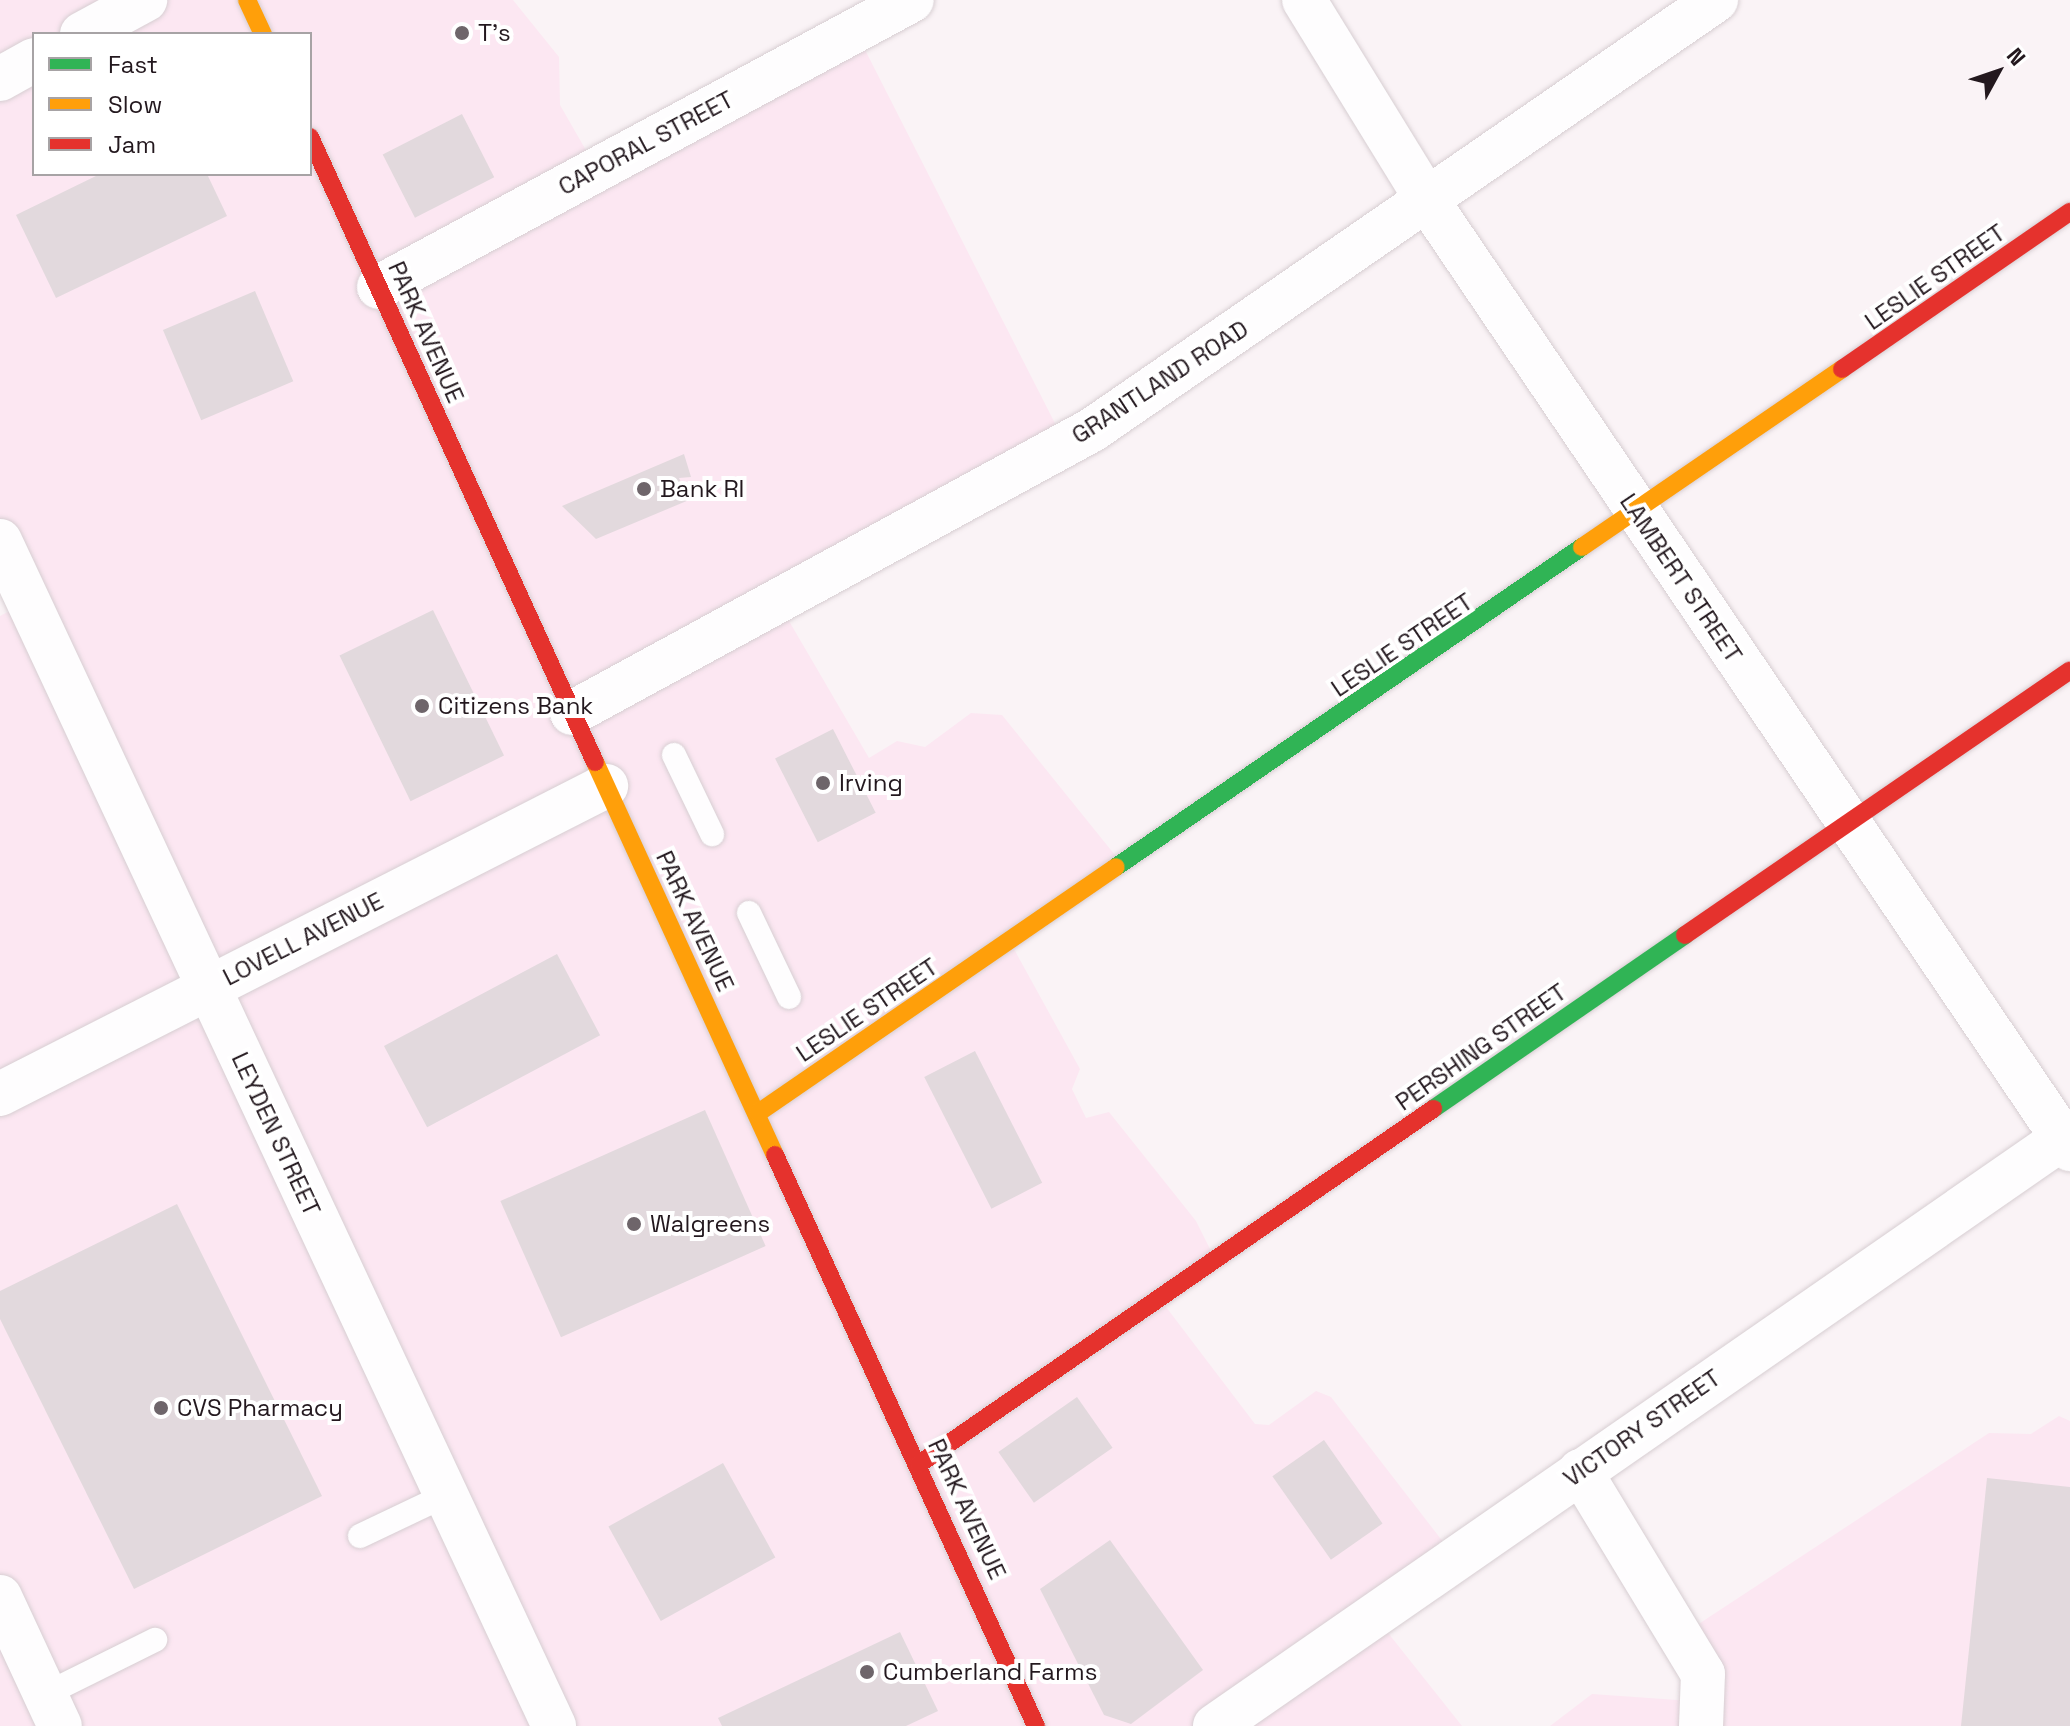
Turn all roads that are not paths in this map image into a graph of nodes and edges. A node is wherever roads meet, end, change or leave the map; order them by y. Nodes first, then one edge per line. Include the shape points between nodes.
1 (145, 0) edge
2 (247, 0) edge
3 (912, 0) edge
4 (1304, 0) edge
5 (1716, 0) edge
6 (86, 32) edge
7 (262, 32) edge
8 (32, 61) edge
9 (0, 79) edge
10 (312, 141) edge
11 (1429, 203) junction
12 (2070, 212) edge
13 (379, 287) junction
14 (1638, 513) junction
15 (0, 541) edge
16 (15, 608) edge
17 (2070, 670) edge
18 (572, 713) junction
19 (674, 755) dead end
20 (606, 786) junction
21 (1846, 824) junction
22 (712, 834) dead end
23 (749, 913) dead end
24 (209, 987) junction
25 (789, 997) dead end
26 (0, 1094) edge
27 (758, 1113) junction
28 (2067, 1140) edge
29 (919, 1464) junction
30 (1580, 1471) junction
31 (444, 1496) junction
32 (360, 1536) dead end
33 (0, 1597) edge
34 (155, 1640) dead end
35 (53, 1710) edge
36 (554, 1726) edge
37 (1036, 1726) edge
38 (1215, 1726) edge
39 (1701, 1726) edge

1 - 6 street
2 - 7 street
3 - 13 street, CAPORAL STREET
4 - 11 street, LAMBERT STREET
5 - 11 street, GRANTLAND ROAD
8 - 9 street
10 - 13 street, PARK AVENUE
11 - 14 street, LAMBERT STREET
11 - 18 street, GRANTLAND ROAD via 1092,430
12 - 14 street, LESLIE STREET
13 - 18 street, PARK AVENUE
14 - 21 street, LAMBERT STREET
14 - 27 street, LESLIE STREET
15 - 16 street, LEYDEN STREET
16 - 24 street, LEYDEN STREET
17 - 21 street, PERSHING STREET
18 - 20 street, PARK AVENUE
19 - 22 lane
20 - 24 street, LOVELL AVENUE
20 - 27 street, PARK AVENUE
21 - 28 street, LAMBERT STREET
21 - 29 street, PERSHING STREET
23 - 25 lane
24 - 26 street, LOVELL AVENUE
24 - 31 street, LEYDEN STREET
27 - 29 street, PARK AVENUE
28 - 30 street, VICTORY STREET
29 - 37 street, PARK AVENUE
30 - 38 street, VICTORY STREET
30 - 39 street via 1703,1674
31 - 32 lane
31 - 36 street, LEYDEN STREET
33 - 35 street
34 - 35 lane

